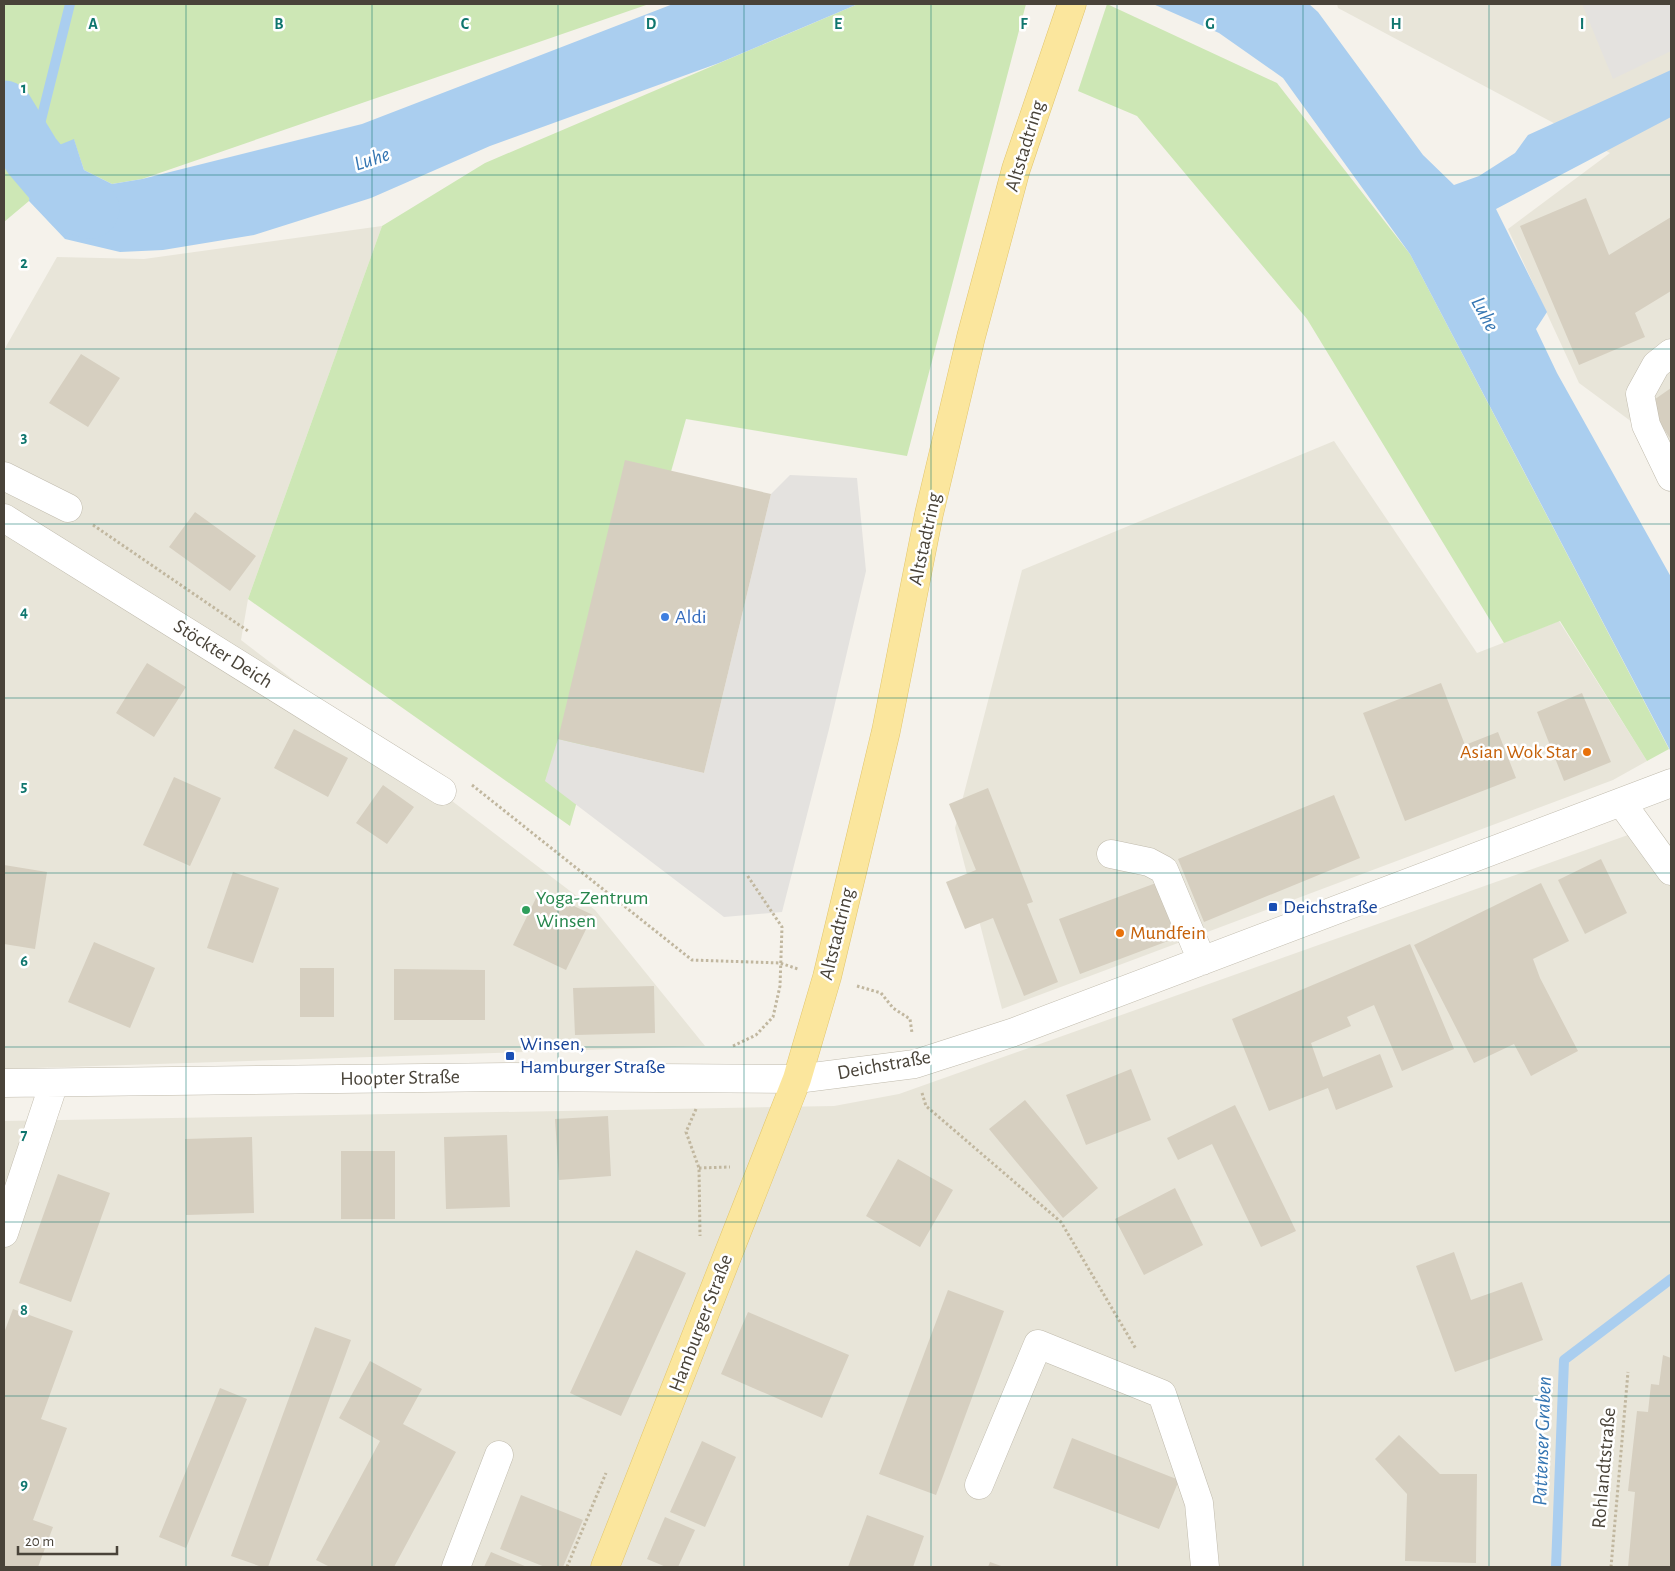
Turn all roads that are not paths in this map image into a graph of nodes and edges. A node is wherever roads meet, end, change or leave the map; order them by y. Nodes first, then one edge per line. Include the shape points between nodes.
1 (1072, 4) edge
2 (1671, 353) edge
3 (4, 476) edge
4 (1671, 477) edge
5 (68, 508) dead end
6 (4, 518) edge
7 (1671, 783) edge
8 (442, 791) dead end
9 (1621, 802) junction
10 (1111, 854) dead end
11 (1671, 871) edge
12 (1202, 961) junction
13 (797, 1078) junction
14 (54, 1082) junction
15 (4, 1083) edge
16 (4, 1233) edge
17 (499, 1455) dead end
18 (979, 1485) dead end
19 (456, 1567) edge
20 (605, 1567) edge
21 (1205, 1567) edge

1 - 13 main road, Altstadtring via 1016,169 971,337 929,514 886,731 827,977
2 - 4 street via 1656,365 1640,394 1646,425
3 - 5 street
6 - 8 street, Stöckter Deich
7 - 9 street, Deichstraße
9 - 11 street
9 - 12 street, Deichstraße
10 - 12 street via 1149,862 1164,870
12 - 13 street, Deichstraße via 1014,1032 915,1064
13 - 14 street, Hoopter Straße via 509,1076
13 - 20 main road, Hamburger Straße
14 - 15 street, Hoopter Straße
14 - 16 street
17 - 19 street
18 - 21 street via 1038,1344 1162,1394 1199,1503

